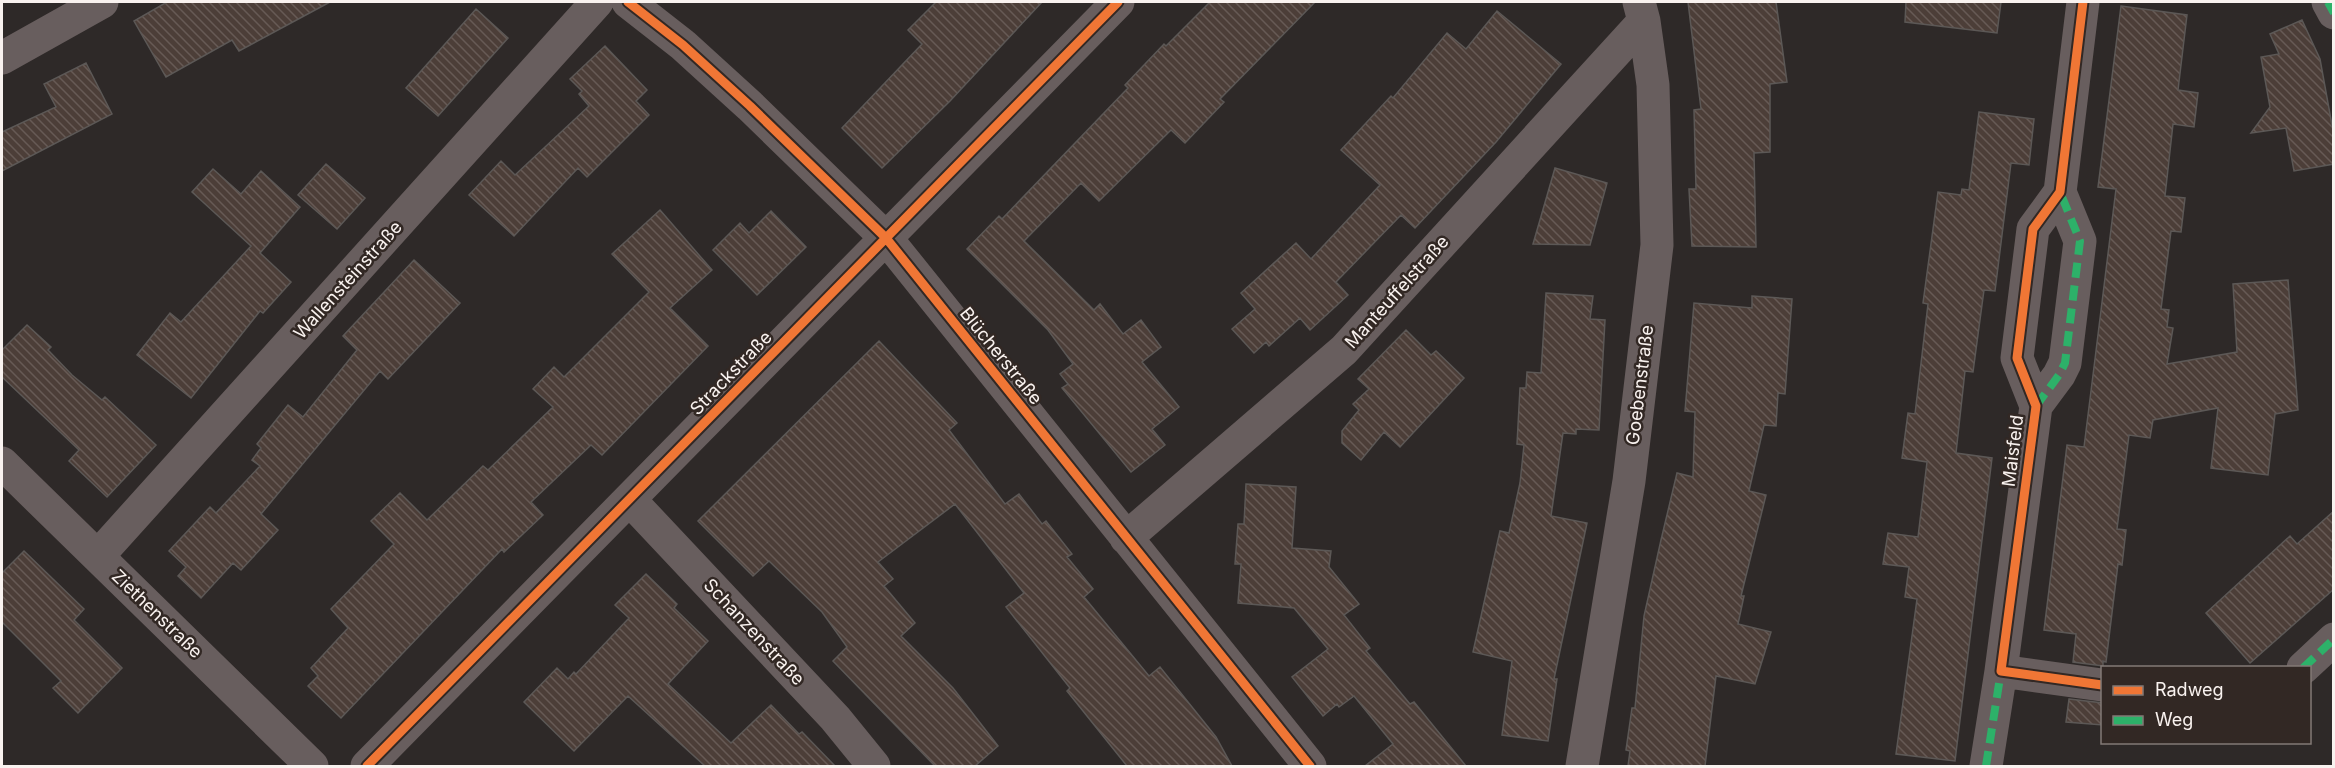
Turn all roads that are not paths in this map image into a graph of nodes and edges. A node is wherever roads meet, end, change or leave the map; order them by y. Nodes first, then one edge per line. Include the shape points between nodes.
1 (102, 2) edge
2 (597, 2) edge
3 (628, 2) edge
4 (1118, 2) edge
5 (2083, 2) edge
6 (2328, 2) edge
7 (1641, 11) edge
8 (2334, 13) edge
9 (2, 58) edge
10 (2060, 192) junction
11 (886, 238) junction
12 (2036, 406) junction
13 (2, 463) edge
14 (630, 500) junction
15 (1126, 538) junction
16 (98, 556) junction
17 (2334, 639) edge
18 (2304, 666) edge
19 (2001, 671) junction
20 (2101, 684) edge
21 (312, 766) edge
22 (367, 766) edge
23 (874, 766) edge
24 (1310, 766) edge
25 (1582, 766) edge
26 (1986, 766) edge

1 - 9 street
2 - 16 street, Wallensteinstraße
3 - 11 street, Blücherstraße via 750,106
4 - 11 street, Strackstraße
5 - 10 street, Maisfeld
6 - 8 street
7 - 15 street, Manteuffelstraße via 1344,350
7 - 25 street, Goebenstraße via 1653,85 1657,245 1629,481
10 - 12 street, Maisfeld via 2033,229 2017,358
10 - 12 street, Maisfeld via 2080,242 2065,363
11 - 14 street, Strackstraße
11 - 15 street, Blücherstraße
12 - 19 street, Maisfeld
13 - 16 street, Ziethenstraße
14 - 22 street, Strackstraße
14 - 23 street, Schanzenstraße via 835,718
15 - 24 street, Blücherstraße
16 - 21 street, Ziethenstraße
17 - 18 street
19 - 20 street
19 - 26 street, Maisfeld

